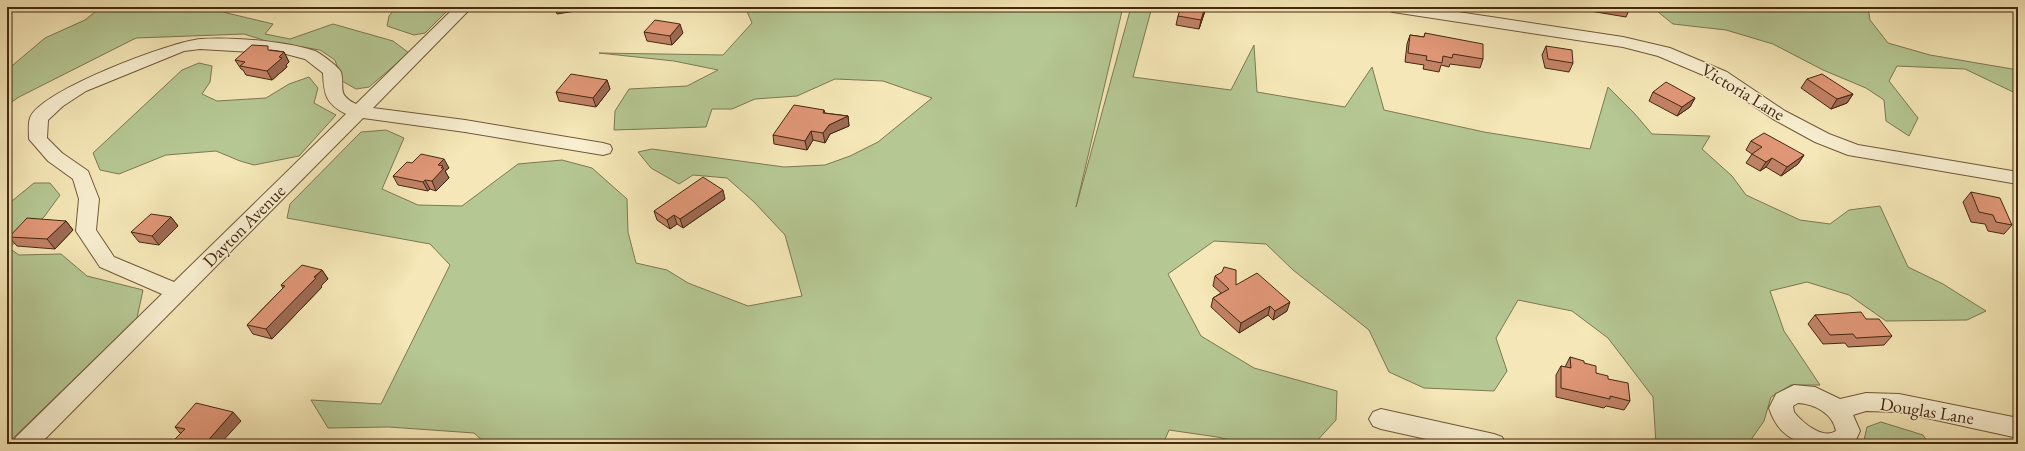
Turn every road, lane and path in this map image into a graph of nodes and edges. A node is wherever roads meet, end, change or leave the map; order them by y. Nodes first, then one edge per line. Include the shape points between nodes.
1 (464, 7) edge
2 (1393, 7) edge
3 (357, 112) junction
4 (603, 149) dead end
5 (2018, 178) edge
6 (178, 292) junction
7 (1836, 409) junction
8 (1380, 419) dead end
9 (2018, 428) edge
10 (1797, 440) edge
11 (24, 444) edge
12 (1494, 444) edge

1 - 3 street, Dayton Avenue
2 - 5 street, Victoria Lane via 1623,42 1664,52 1721,76 1780,115 1822,138 1855,151
3 - 4 street via 465,126
3 - 6 street, Dayton Avenue
3 - 6 street via 338,101 333,94 332,71 311,55 262,46 200,44 180,47 80,87 39,118 38,139 55,158 81,176 89,199 86,231 107,262
6 - 11 street, Dayton Avenue
7 - 9 street, Douglas Lane via 1866,402 1899,403
7 - 10 street via 1848,424 1846,438 1831,444
7 - 10 street via 1826,402 1804,394 1787,397 1782,402 1781,409
8 - 12 street

